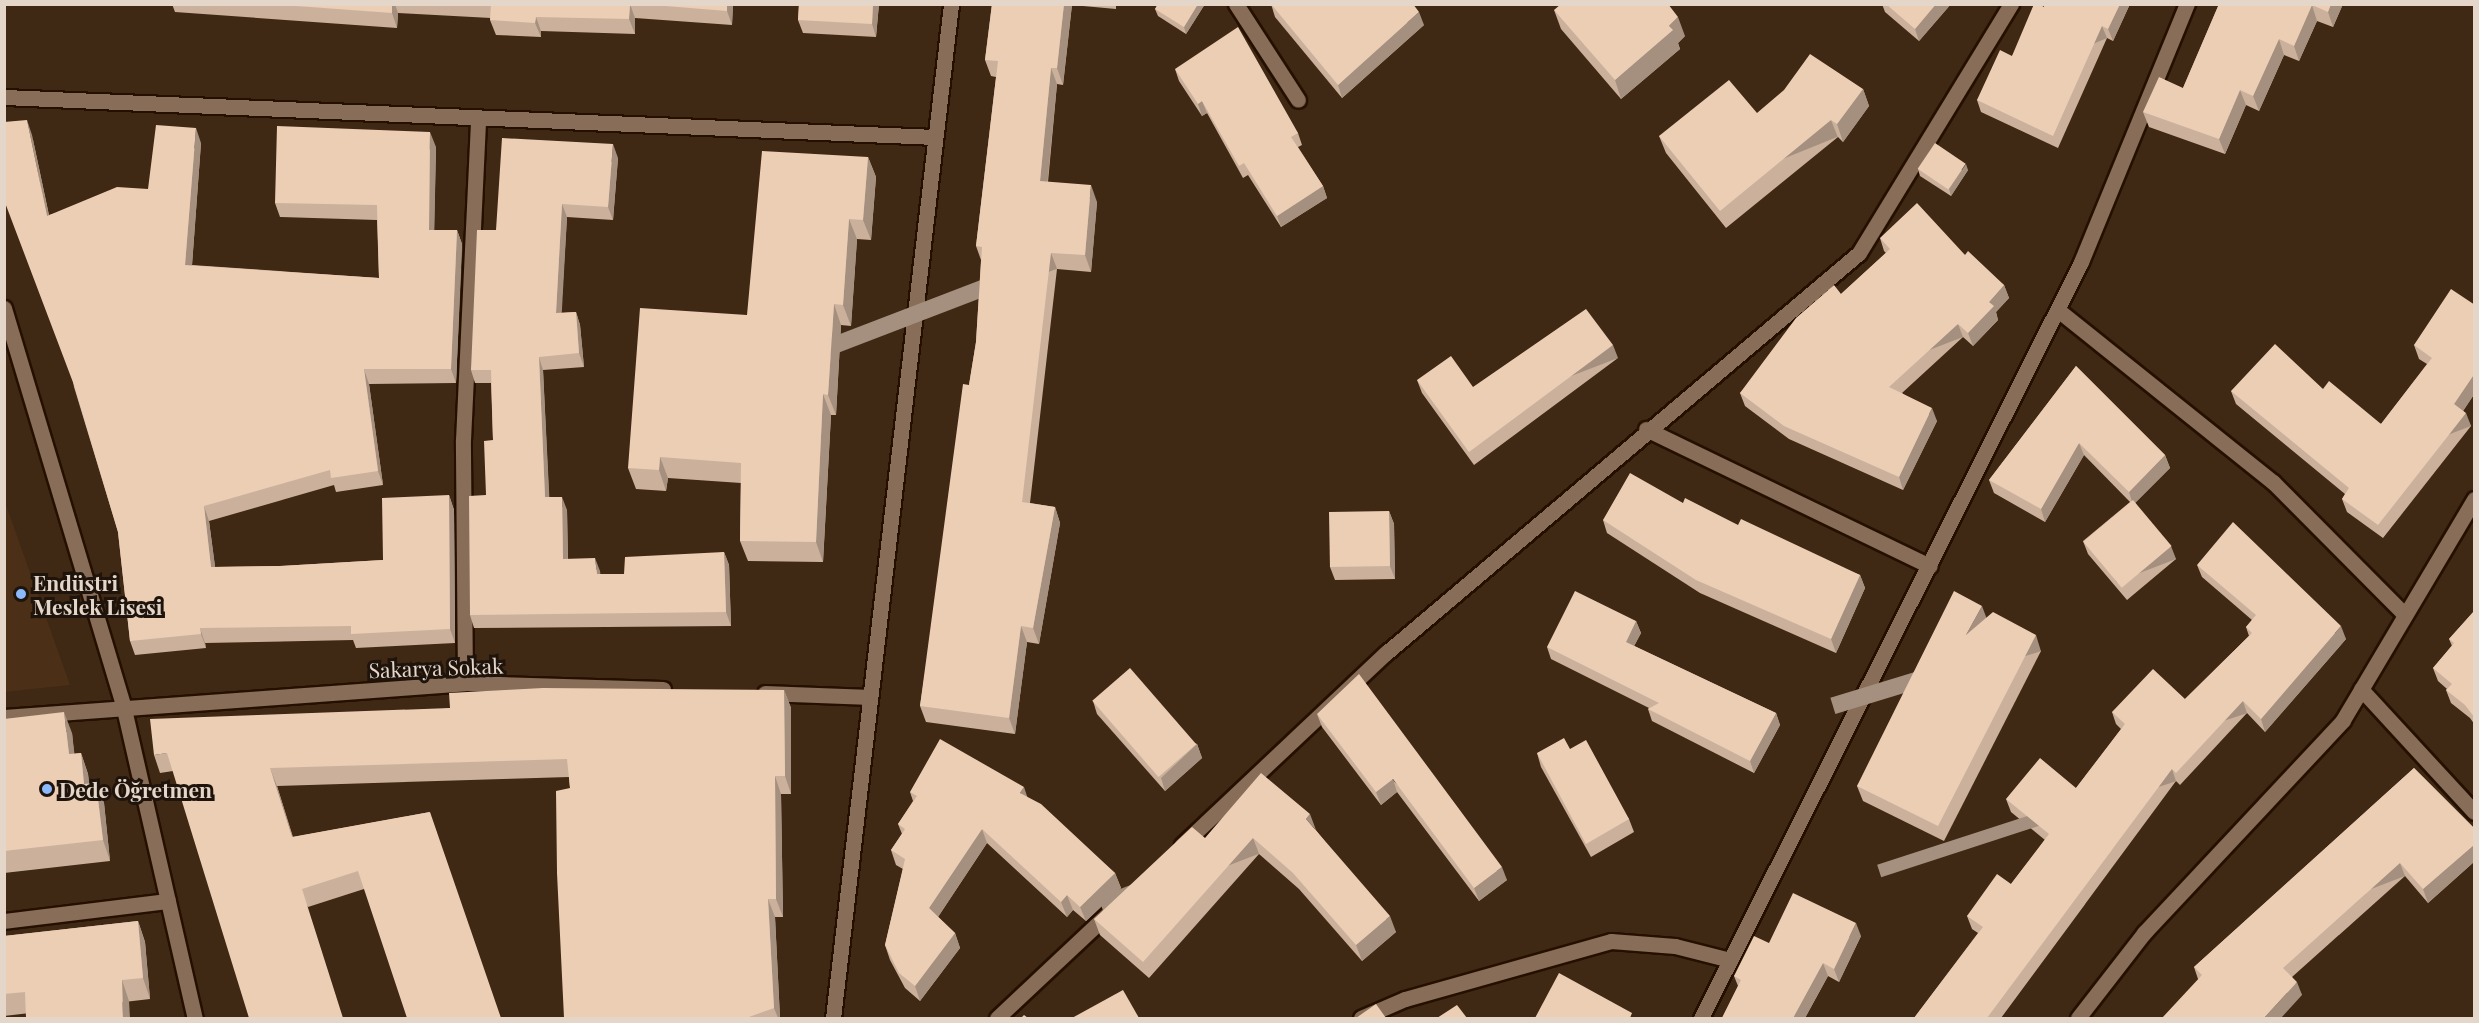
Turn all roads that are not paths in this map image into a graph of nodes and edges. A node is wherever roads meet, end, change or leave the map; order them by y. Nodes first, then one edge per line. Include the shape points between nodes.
1 (951, 4) edge
2 (1236, 4) edge
3 (2011, 4) edge
4 (2187, 4) edge
5 (4, 98) edge
6 (1298, 100) dead end
7 (478, 118) junction
8 (934, 137) junction
9 (4, 308) edge
10 (2058, 310) junction
11 (1646, 429) junction
12 (2475, 499) edge
13 (1930, 566) junction
14 (2405, 615) junction
15 (465, 682) junction
16 (2361, 689) junction
17 (679, 690) edge
18 (751, 693) edge
19 (870, 697) junction
20 (124, 709) junction
21 (4, 717) edge
22 (2475, 812) edge
23 (1170, 856) edge
24 (1127, 897) edge
25 (168, 901) junction
26 (4, 921) edge
27 (1730, 960) junction
28 (195, 1018) edge
29 (833, 1018) edge
30 (997, 1018) edge
31 (1361, 1018) edge
32 (1701, 1018) edge
33 (2078, 1018) edge

1 - 8 street
2 - 6 street
3 - 11 street via 1859,253
4 - 10 street
5 - 7 street
7 - 8 street
7 - 15 street via 463,440
8 - 19 street
9 - 20 street
10 - 13 street
10 - 14 street via 2272,482
11 - 13 street
11 - 23 street via 1386,653
12 - 14 street
13 - 27 street
14 - 16 street
15 - 17 street, Sakarya Sokak
15 - 20 street, Sakarya Sokak
16 - 22 street
16 - 33 street via 2343,720 2144,933
18 - 19 street
19 - 29 street
20 - 21 street, Sakarya Sokak
20 - 25 street
24 - 30 street
25 - 26 street
25 - 28 street
27 - 31 street via 1675,946 1611,941 1405,999
27 - 32 street

